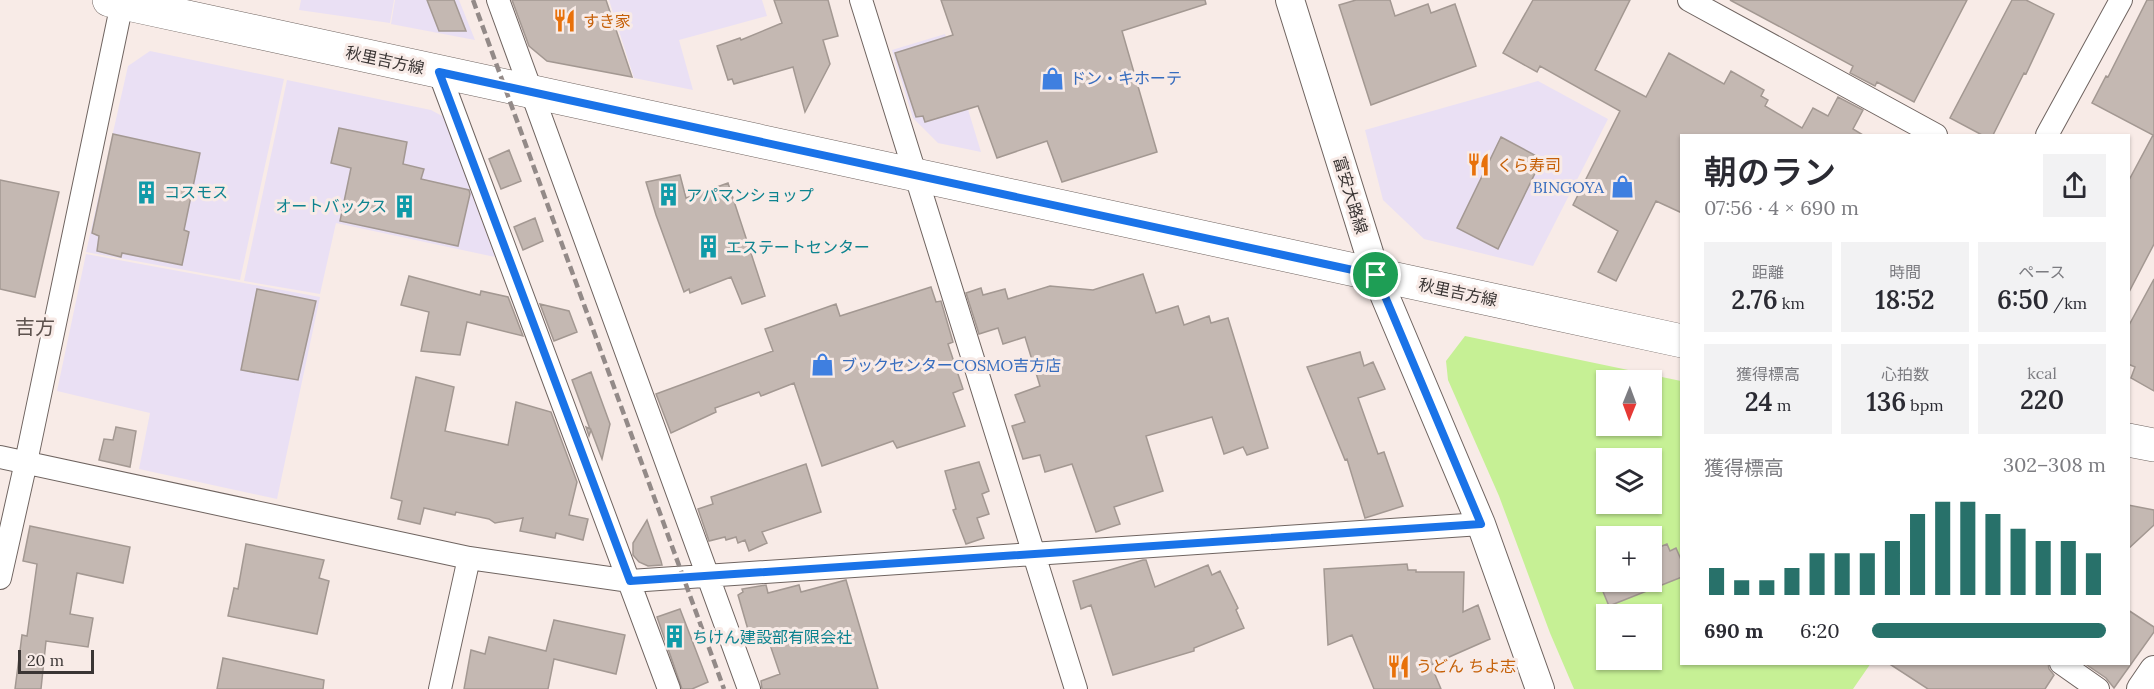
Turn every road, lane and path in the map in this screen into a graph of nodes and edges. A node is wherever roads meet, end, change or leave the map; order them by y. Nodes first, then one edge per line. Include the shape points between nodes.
1 (498, 0) edge
2 (861, 0) edge
3 (1290, 0) edge
4 (1689, 0) edge
5 (2121, 0) edge
6 (116, 1) edge
7 (439, 72) junction
8 (530, 91) junction
9 (1934, 134) edge
10 (2048, 134) edge
11 (915, 175) junction
12 (1376, 275) junction
13 (1680, 341) edge
14 (2130, 440) edge
15 (2154, 445) edge
16 (0, 457) edge
17 (26, 462) junction
18 (1481, 524) junction
19 (1034, 555) junction
20 (469, 558) junction
21 (709, 574) junction
22 (0, 579) edge
23 (630, 581) junction
24 (2064, 665) edge
25 (2154, 670) edge
26 (440, 689) edge
27 (669, 689) edge
28 (749, 689) edge
29 (1076, 689) edge
30 (1540, 689) edge
31 (2098, 689) edge
32 (2141, 689) edge

1 - 8 street
2 - 11 street
3 - 12 street, 富安大路線
4 - 9 street
5 - 10 street
6 - 7 main road, 秋里吉方線
6 - 17 street
7 - 8 main road, 秋里吉方線
7 - 23 street
8 - 11 main road, 秋里吉方線
8 - 21 street
11 - 12 main road, 秋里吉方線
11 - 19 street
12 - 13 main road, 秋里吉方線
12 - 18 street, 富安大路線
14 - 15 main road
16 - 17 street
17 - 20 street
17 - 22 street
18 - 19 street
18 - 30 street, 富安大路線
19 - 21 street
19 - 29 street
20 - 23 street
20 - 26 street
21 - 23 street
21 - 28 street
23 - 27 street
24 - 31 street
25 - 32 street

